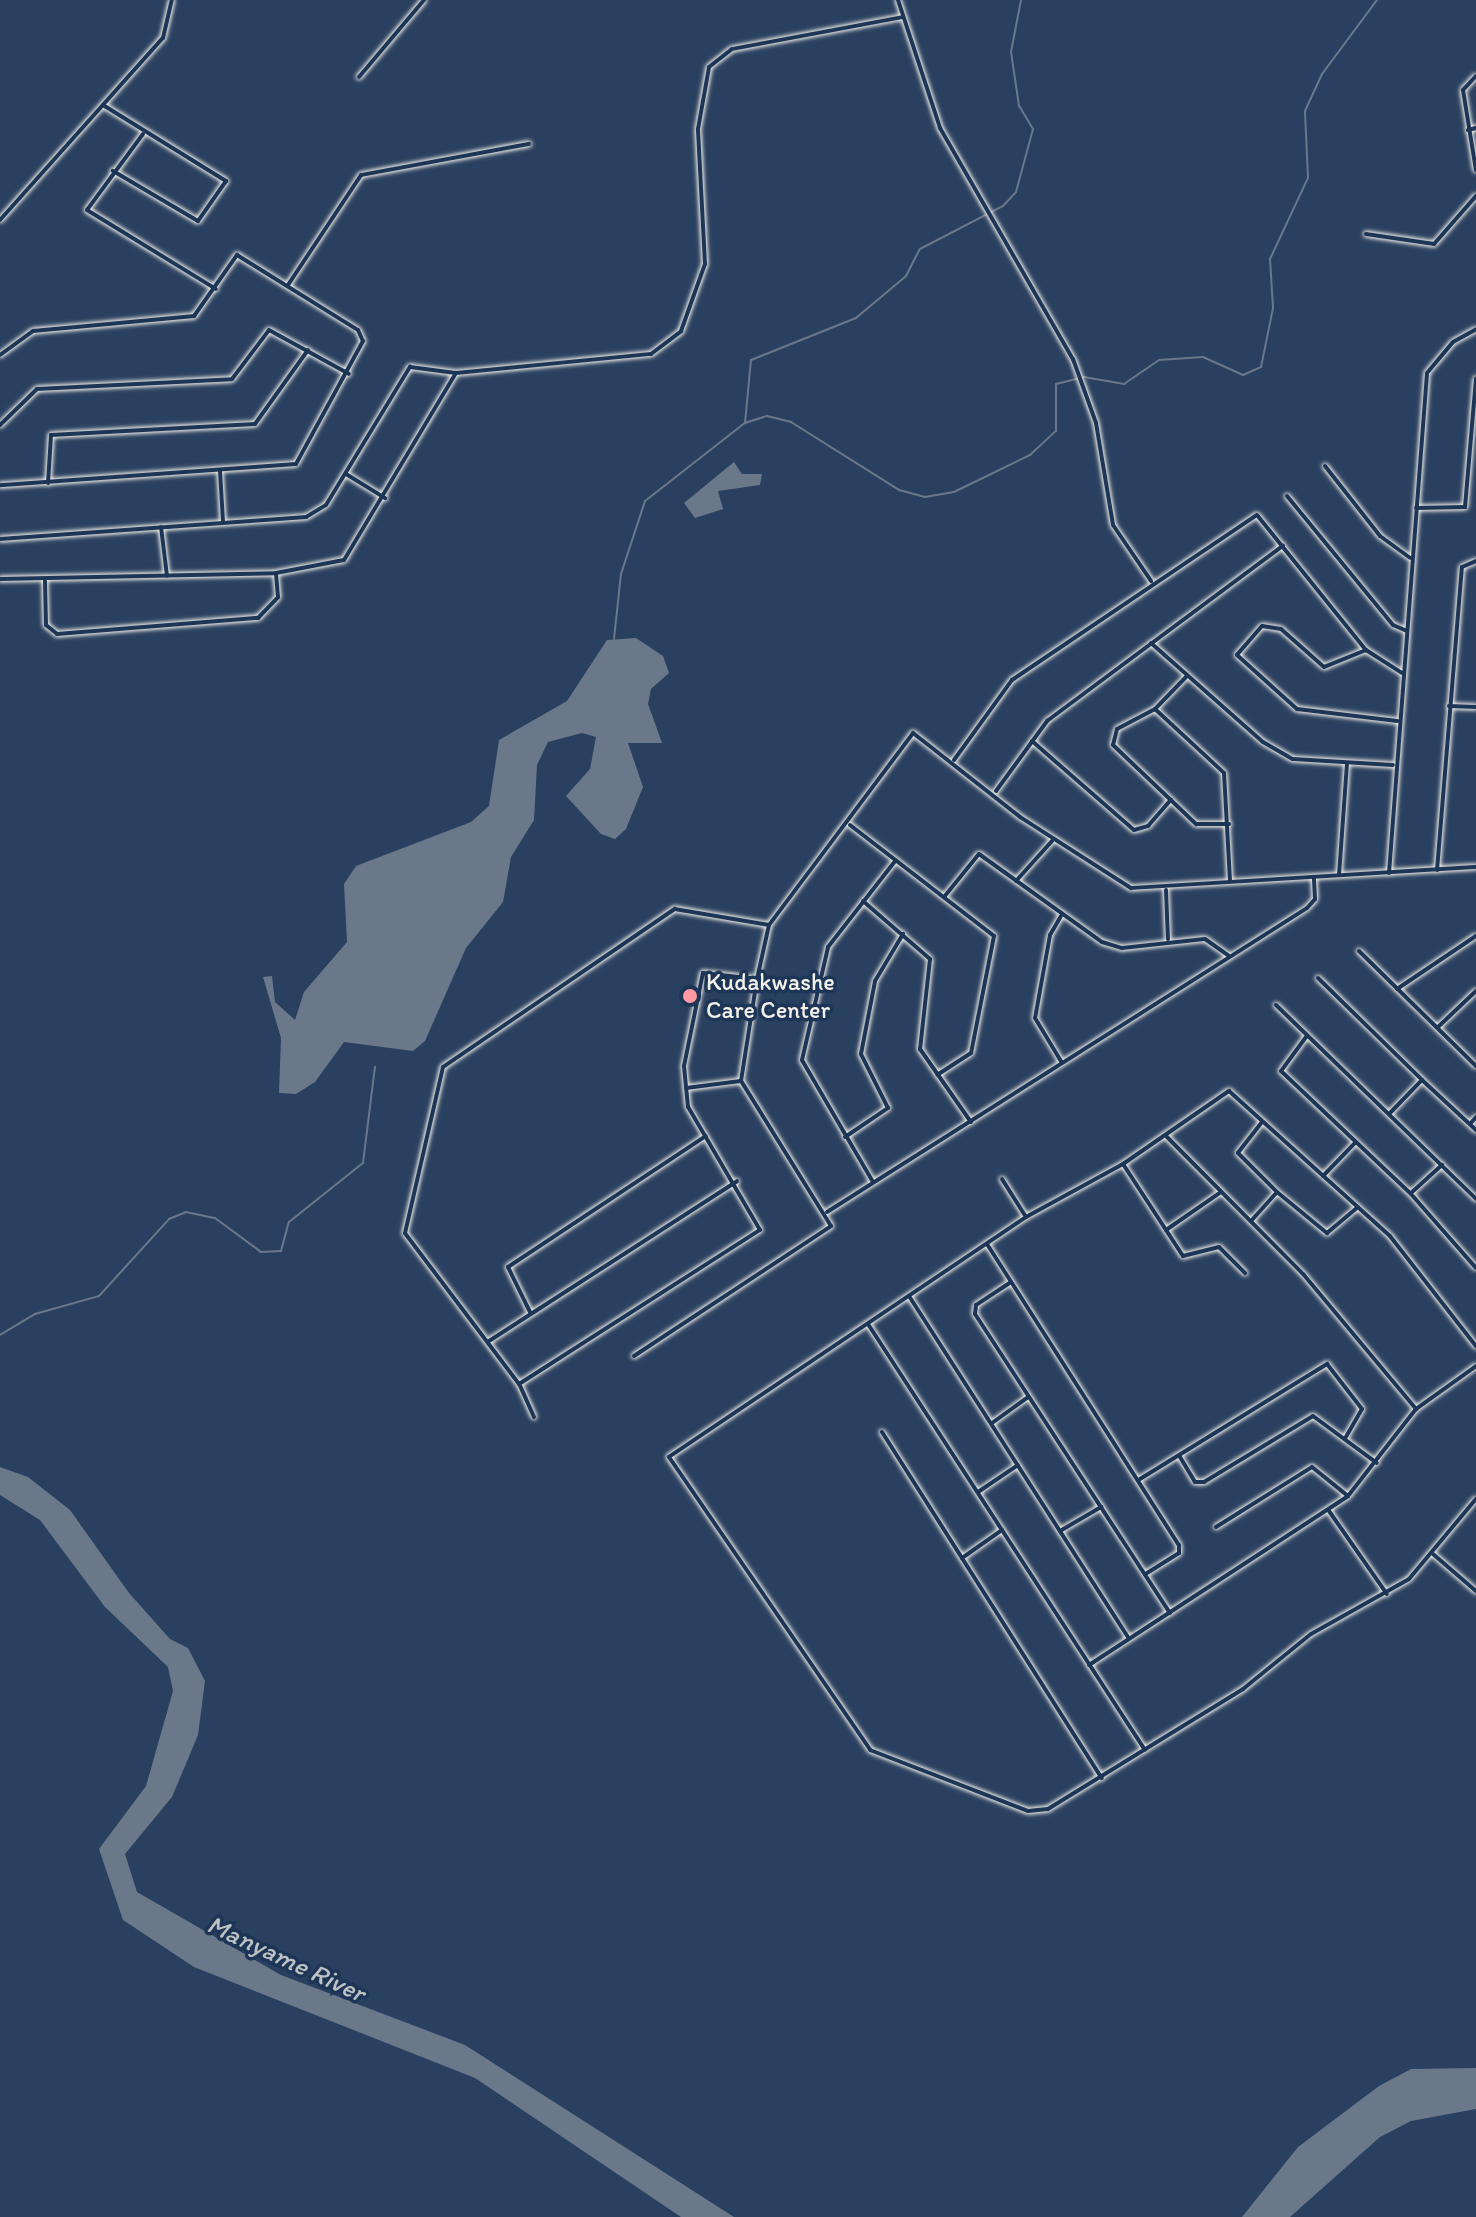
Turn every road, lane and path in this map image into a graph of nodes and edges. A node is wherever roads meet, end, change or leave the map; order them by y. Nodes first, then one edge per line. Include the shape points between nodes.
1 (172, 0) edge
2 (424, 0) edge
3 (898, 0) edge
4 (903, 17) junction
5 (1476, 76) edge
6 (359, 77) dead end
7 (103, 105) junction
8 (1476, 128) edge
9 (1468, 130) junction
10 (143, 134) junction
11 (529, 144) dead end
12 (1476, 170) edge
13 (113, 171) junction
14 (1476, 196) edge
15 (0, 220) edge
16 (1366, 234) dead end
17 (288, 285) junction
18 (216, 289) junction
19 (1476, 329) edge
20 (308, 350) junction
21 (0, 355) edge
22 (456, 373) junction
23 (349, 374) junction
24 (1476, 378) edge
25 (0, 425) edge
26 (1325, 466) dead end
27 (220, 471) junction
28 (346, 474) junction
29 (48, 483) junction
30 (0, 485) edge
31 (1287, 496) dead end
32 (385, 498) junction
33 (1415, 508) junction
34 (223, 521) junction
35 (161, 527) junction
36 (0, 539) edge
37 (1283, 546) junction
38 (1410, 558) junction
39 (1476, 561) edge
40 (276, 573) junction
41 (167, 576) junction
42 (0, 579) edge
43 (45, 581) junction
44 (1151, 581) junction
45 (1407, 631) junction
46 (1151, 643) junction
47 (1366, 650) junction
48 (1402, 673) junction
49 (1187, 677) junction
50 (1449, 706) junction
51 (1476, 707) edge
52 (1155, 709) junction
53 (1397, 721) junction
54 (1032, 741) junction
55 (954, 760) junction
56 (1347, 763) junction
57 (1393, 765) junction
58 (996, 791) junction
59 (1171, 800) junction
60 (1229, 824) junction
61 (849, 825) junction
62 (1052, 840) junction
63 (896, 860) junction
64 (1476, 867) edge
65 (1437, 870) junction
66 (1389, 873) junction
67 (1339, 875) junction
68 (1314, 877) junction
69 (1016, 881) junction
70 (1230, 881) junction
71 (1166, 890) junction
72 (944, 897) junction
73 (863, 901) junction
74 (1061, 916) junction
75 (769, 925) junction
76 (903, 934) junction
77 (1476, 936) edge
78 (1168, 939) junction
79 (1359, 951) dead end
80 (1228, 955) junction
81 (1318, 978) dead end
82 (757, 979) junction
83 (1397, 989) junction
84 (1476, 991) edge
85 (1276, 1005) dead end
86 (1438, 1027) junction
87 (1306, 1037) junction
88 (1062, 1063) junction
89 (1476, 1066) edge
90 (937, 1075) junction
91 (1422, 1080) junction
92 (741, 1081) junction
93 (686, 1088) junction
94 (1390, 1113) junction
95 (1476, 1117) edge
96 (1263, 1121) junction
97 (971, 1122) junction
98 (1470, 1124) junction
99 (1476, 1130) edge
100 (706, 1136) junction
101 (845, 1137) junction
102 (1167, 1137) junction
103 (1355, 1143) junction
104 (1123, 1164) junction
105 (1442, 1165) junction
106 (1322, 1176) junction
107 (1002, 1179) dead end
108 (737, 1181) junction
109 (873, 1182) junction
110 (1221, 1192) junction
111 (1277, 1192) junction
112 (1411, 1194) junction
113 (1476, 1199) edge
114 (1358, 1207) junction
115 (827, 1212) junction
116 (1026, 1217) junction
117 (1251, 1221) junction
118 (1166, 1230) junction
119 (987, 1244) junction
120 (1476, 1268) edge
121 (1245, 1273) dead end
122 (1011, 1282) junction
123 (909, 1296) junction
124 (530, 1313) junction
125 (868, 1324) junction
126 (489, 1341) junction
127 (1476, 1346) edge
128 (634, 1356) dead end
129 (1476, 1366) edge
130 (519, 1384) junction
131 (1028, 1397) junction
132 (1416, 1409) junction
133 (534, 1417) dead end
134 (992, 1423) junction
135 (882, 1432) dead end
136 (1345, 1438) junction
137 (1180, 1457) junction
138 (1377, 1463) junction
139 (1018, 1465) junction
140 (1140, 1479) junction
141 (978, 1492) junction
142 (1348, 1496) junction
143 (1476, 1499) edge
144 (1101, 1507) junction
145 (1329, 1511) junction
146 (1216, 1527) dead end
147 (1002, 1530) junction
148 (1060, 1531) junction
149 (1433, 1554) junction
150 (962, 1558) junction
151 (1145, 1574) junction
152 (1476, 1591) edge
153 (1387, 1594) junction
154 (1170, 1613) junction
155 (1129, 1639) junction
156 (1089, 1665) junction
157 (1145, 1750) junction
158 (1102, 1778) junction

1 - 7 street via 163,38
2 - 6 street
3 - 4 street
4 - 22 street via 732,49 709,67 698,129 705,264 681,331 667,344 619,359
4 - 44 street via 940,128 1073,359 1090,398 1113,525
5 - 9 street via 1463,90
7 - 10 street
7 - 15 street
8 - 9 street
9 - 12 street
10 - 13 street
10 - 13 street via 226,181 204,218 195,221
11 - 17 street via 361,175
13 - 18 street via 87,210
14 - 16 street via 1434,244
17 - 18 street via 237,255
17 - 23 street via 361,333
18 - 21 street via 202,311 184,319 33,331
19 - 33 street via 1429,365
20 - 23 street
20 - 25 street via 269,330 232,379 37,389
20 - 29 street via 255,424 51,435
22 - 28 street via 410,367
22 - 32 street
23 - 27 street via 296,464
24 - 33 street via 1465,507
26 - 38 street via 1380,536
27 - 29 street
27 - 34 street
28 - 32 street
28 - 34 street via 314,514
29 - 30 street
31 - 45 street via 1393,625
32 - 40 street via 350,556
33 - 38 street
34 - 35 street
35 - 36 street
35 - 41 street
37 - 44 street via 1257,515
37 - 46 street
37 - 47 street
38 - 45 street
39 - 50 street via 1462,567
40 - 41 street
40 - 43 street via 278,597 258,618 57,634 46,625
41 - 43 street
42 - 43 street
44 - 55 street via 1012,680
45 - 48 street
46 - 49 street
46 - 54 street via 1047,721
47 - 48 street
47 - 53 street via 1324,667 1281,629 1262,626 1237,655 1297,709
48 - 53 street
49 - 52 street
49 - 56 street via 1268,746 1297,760
50 - 51 street
50 - 65 street
52 - 59 street via 1117,729 1113,745
52 - 60 street via 1222,768
53 - 57 street
54 - 58 street
54 - 59 street via 1134,830 1148,826
55 - 58 street
55 - 61 street via 913,733
56 - 57 street
56 - 67 street
57 - 66 street
58 - 62 street
59 - 60 street via 1199,826
60 - 70 street
61 - 63 street
61 - 75 street
62 - 69 street
62 - 71 street via 1124,886
63 - 72 street
63 - 73 street
64 - 65 street
65 - 66 street
66 - 67 street
67 - 68 street
68 - 70 street
68 - 80 street via 1315,899 1307,908
69 - 72 street via 979,854
69 - 74 street
70 - 71 street
71 - 78 street
72 - 90 street via 994,936 971,1053
73 - 76 street
73 - 101 street via 822,959 802,1060
74 - 78 street via 1119,948
74 - 88 street via 1051,931 1035,1018
75 - 82 street
75 - 126 street via 675,909 443,1067 404,1228
76 - 90 street via 933,967 920,1049
76 - 101 street via 875,981 861,1054 888,1108
77 - 83 street
78 - 80 street via 1205,939
79 - 83 street
80 - 88 street
81 - 91 street
82 - 92 street
82 - 93 street via 703,973
83 - 86 street
84 - 86 street
85 - 87 street
86 - 89 street
87 - 94 street
87 - 103 street via 1281,1071
88 - 97 street
90 - 97 street
91 - 94 street
91 - 98 street
92 - 93 street
92 - 115 street
93 - 100 street
94 - 105 street
95 - 98 street
96 - 102 street via 1229,1091
96 - 106 street
96 - 111 street via 1238,1153
97 - 109 street
98 - 99 street
100 - 108 street
100 - 124 street via 508,1267
101 - 109 street
102 - 104 street
102 - 110 street
103 - 106 street
103 - 112 street
104 - 116 street
104 - 118 street
105 - 112 street
105 - 113 street
106 - 114 street
107 - 116 street
108 - 124 street
108 - 130 street via 760,1230
109 - 115 street
110 - 117 street
110 - 118 street
111 - 114 street via 1327,1233
111 - 117 street
112 - 120 street
114 - 127 street via 1426,1276
115 - 128 street via 831,1226
116 - 119 street
117 - 132 street
118 - 121 street via 1186,1258 1219,1247
119 - 122 street
119 - 123 street
122 - 131 street via 976,1305 975,1314
122 - 140 street
123 - 125 street
123 - 134 street
124 - 126 street
125 - 141 street
125 - 158 street via 669,1457 864,1746 1028,1811 1048,1809
126 - 130 street
129 - 132 street
130 - 133 street
131 - 134 street
131 - 144 street
132 - 138 street
134 - 139 street
135 - 150 street
136 - 137 street via 1313,1416 1204,1482 1195,1482
136 - 137 street via 1362,1409 1327,1364
136 - 138 street
137 - 140 street
138 - 142 street
139 - 141 street
139 - 148 street
140 - 151 street via 1179,1545 1179,1553
141 - 147 street
142 - 145 street
142 - 146 street via 1312,1467
143 - 149 street
144 - 148 street
144 - 151 street
145 - 153 street
145 - 154 street
147 - 150 street
147 - 156 street
148 - 155 street
149 - 152 street
149 - 153 street
150 - 158 street
151 - 154 street
153 - 157 street via 1311,1634 1243,1689
154 - 155 street
155 - 156 street
156 - 157 street
157 - 158 street

